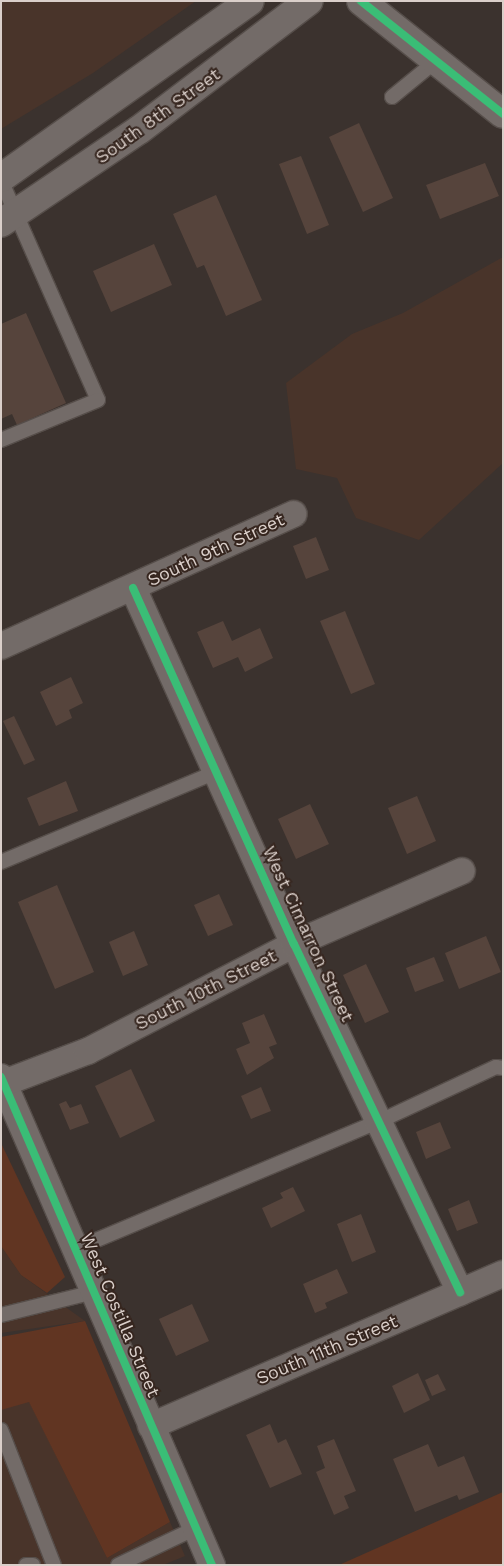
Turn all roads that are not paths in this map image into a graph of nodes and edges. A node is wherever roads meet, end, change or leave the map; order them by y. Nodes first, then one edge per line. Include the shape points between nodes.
1 (250, 1) edge
2 (309, 1) edge
3 (361, 1) edge
4 (436, 61) junction
5 (392, 97) dead end
6 (503, 114) edge
7 (1, 179) edge
8 (9, 218) edge
9 (1, 440) edge
10 (294, 514) dead end
11 (133, 588) junction
12 (1, 646) edge
13 (216, 772) junction
14 (1, 862) edge
15 (462, 871) dead end
16 (294, 944) junction
17 (503, 1068) edge
18 (3, 1080) edge
19 (380, 1121) junction
20 (75, 1250) junction
21 (503, 1274) edge
22 (94, 1292) junction
23 (460, 1292) junction
24 (1, 1315) edge
25 (151, 1426) junction
26 (1, 1430) edge
27 (196, 1528) junction
28 (26, 1565) edge
29 (33, 1565) edge
30 (54, 1565) edge
31 (118, 1565) edge
32 (212, 1565) edge

1 - 7 main road
2 - 8 main road, South 8th Street via 228,66
3 - 4 main road
4 - 5 lane
4 - 6 main road
7 - 8 lane
8 - 9 lane via 98,400
10 - 11 street, South 9th Street
11 - 12 street, South 9th Street
11 - 13 street, West Cimarron Street
13 - 14 lane
13 - 16 street, West Cimarron Street
15 - 16 street, South 10th Street
16 - 18 street, South 10th Street via 88,1051
16 - 19 street, West Cimarron Street
17 - 19 lane via 496,1067
18 - 20 street, West Costilla Street
19 - 20 lane
19 - 23 street, West Cimarron Street
20 - 22 street, West Costilla Street
21 - 23 street, South 11th Street
22 - 24 lane
22 - 25 street, West Costilla Street
23 - 25 street, South 11th Street
25 - 27 street, West Costilla Street
26 - 30 lane
27 - 31 lane
27 - 32 street, West Costilla Street
28 - 29 lane

